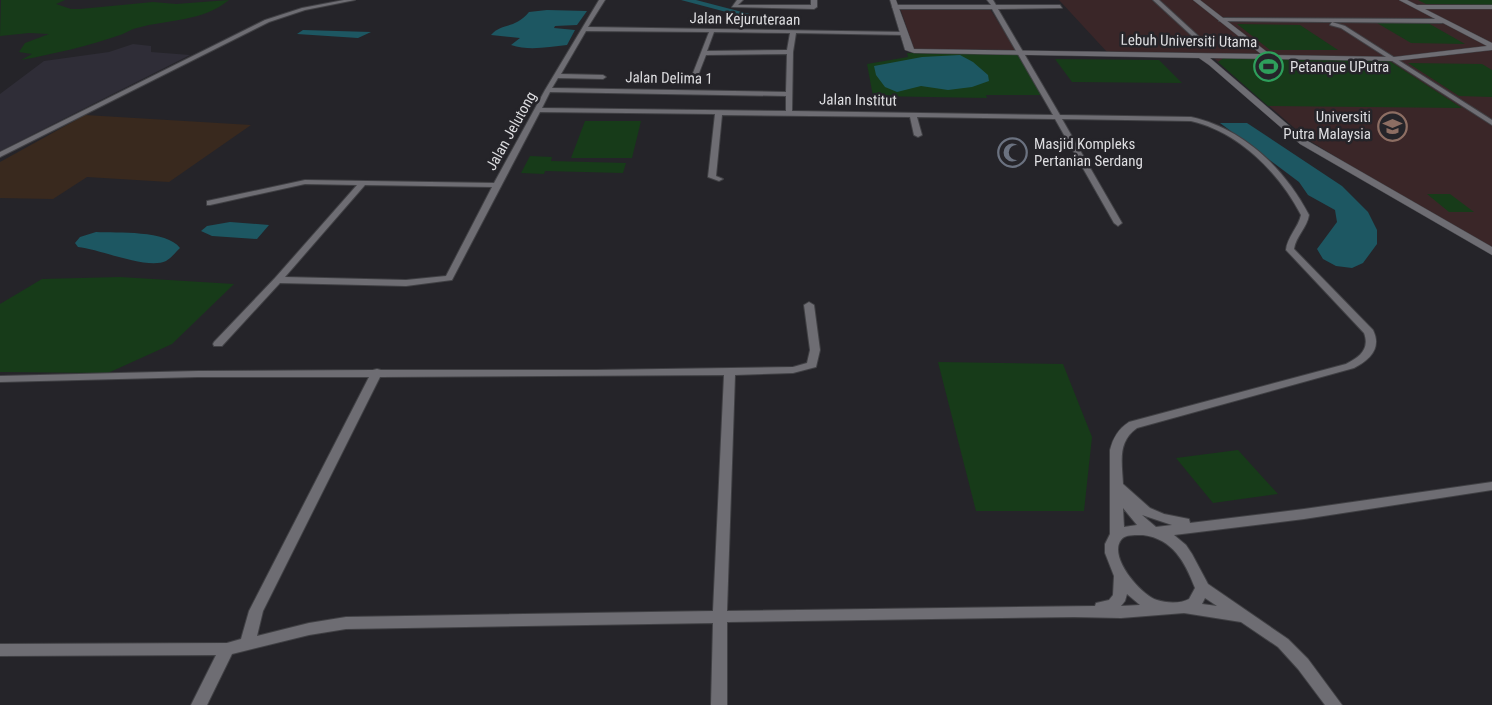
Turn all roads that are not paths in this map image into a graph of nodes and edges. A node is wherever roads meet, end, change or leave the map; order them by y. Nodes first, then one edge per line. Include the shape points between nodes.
1 (352, 0) edge
2 (602, 0) edge
3 (740, 0) edge
4 (814, 0) edge
5 (991, 0) edge
6 (1156, 0) edge
7 (1196, 0) edge
8 (1402, 0) edge
9 (1055, 1) edge
10 (894, 3) edge
11 (993, 7) junction
12 (1060, 7) dead end
13 (1414, 7) junction
14 (1492, 7) edge
15 (1221, 20) junction
16 (1317, 20) junction
17 (1347, 20) junction
18 (1442, 21) junction
19 (1343, 27) junction
20 (586, 29) junction
21 (712, 31) junction
22 (793, 32) junction
23 (904, 33) junction
24 (1205, 45) dead end
25 (1492, 47) edge
26 (790, 52) junction
27 (1021, 52) junction
28 (704, 53) junction
29 (1100, 54) junction
30 (1154, 54) junction
31 (1237, 55) junction
32 (1271, 56) junction
33 (1204, 59) junction
34 (1394, 59) junction
35 (696, 73) dead end
36 (557, 76) junction
37 (603, 77) dead end
38 (548, 90) junction
39 (693, 92) junction
40 (790, 94) junction
41 (650, 101) junction
42 (538, 110) junction
43 (687, 111) junction
44 (719, 112) junction
45 (789, 112) junction
46 (913, 114) junction
47 (1058, 116) junction
48 (1492, 123) edge
49 (918, 135) dead end
50 (0, 155) edge
51 (719, 179) dead end
52 (363, 183) junction
53 (496, 185) junction
54 (210, 204) dead end
55 (1119, 223) dead end
56 (1492, 252) edge
57 (278, 280) junction
58 (809, 305) dead end
59 (218, 344) dead end
60 (377, 372) junction
61 (730, 372) junction
62 (0, 379) edge
63 (1116, 485) junction
64 (1492, 486) edge
65 (1229, 522) junction
66 (1193, 526) junction
67 (1155, 531) junction
68 (1117, 536) junction
69 (1182, 549) junction
70 (1122, 576) junction
71 (1202, 588) junction
72 (1168, 608) junction
73 (1184, 608) junction
74 (1074, 611) junction
75 (720, 616) junction
76 (1251, 620) junction
77 (247, 644) junction
78 (227, 649) junction
79 (0, 650) edge
80 (199, 705) edge
81 (719, 705) edge
82 (1335, 705) edge

1 - 50 street via 267,21
2 - 20 street, Jalan Jelutong
3 - 4 street via 734,6 809,7 814,6
5 - 9 street
5 - 11 street
6 - 24 street
7 - 15 street
8 - 13 street
10 - 11 street
10 - 23 street
11 - 12 street
11 - 27 street
13 - 14 street
13 - 18 street
15 - 16 street
15 - 32 street
16 - 17 street
16 - 19 street
17 - 18 street
17 - 19 street
18 - 25 street
19 - 34 street
20 - 21 street, Jalan Kejuruteraan
20 - 36 street, Jalan Jelutong
21 - 22 street, Jalan Kejuruteraan
21 - 28 street
22 - 23 street, Jalan Kejuruteraan
22 - 26 street
23 - 27 street via 911,51
25 - 34 street, Lebuh Universiti Utama
26 - 28 street
26 - 40 street
27 - 29 street, Lebuh Universiti Utama
27 - 47 street
28 - 35 street
29 - 30 street, Lebuh Universiti Utama
29 - 33 street, Lebuh Universiti Utama
30 - 31 street, Lebuh Universiti Utama
30 - 33 street
31 - 32 street, Lebuh Universiti Utama
31 - 33 street
32 - 33 street, Lebuh Universiti Utama
32 - 34 street, Lebuh Universiti Utama
33 - 56 street via 1303,142
34 - 48 street
36 - 37 street
36 - 38 street, Jalan Jelutong
38 - 41 street, Jalan Delima 1
38 - 42 street, Jalan Jelutong
39 - 40 street, Jalan Delima 1
39 - 41 street, Jalan Delima 1
39 - 43 street
40 - 45 street
41 - 42 street, Jalan Institut
41 - 43 street, Jalan Institut
42 - 53 street, Jalan Jelutong
43 - 44 street, Jalan Institut
44 - 45 street, Jalan Institut
44 - 51 street via 712,177
45 - 46 street, Jalan Institut
46 - 47 street, Jalan Institut
46 - 49 street
47 - 55 street
47 - 63 street, Jalan Institut via 1201,120 1253,151 1277,175 1305,215 1289,247 1369,332 1372,343 1370,354 1350,366 1133,425 1119,438
52 - 53 street
52 - 54 street via 296,183
52 - 57 street
53 - 57 street, Jalan Jelutong via 449,278 406,283
57 - 59 street
58 - 61 street via 816,350 812,365 793,370
60 - 61 street
60 - 62 street
60 - 77 street via 256,610
61 - 75 street
63 - 65 street via 1151,516
63 - 67 street via 1129,510
63 - 68 street
64 - 65 street
65 - 66 street
66 - 67 street
66 - 69 street
67 - 68 street via 1135,530
67 - 69 street via 1174,540
68 - 70 street via 1112,552
69 - 71 street
70 - 72 street via 1134,593 1148,603
70 - 74 street via 1120,597 1113,605
71 - 73 street via 1195,603
71 - 76 street
72 - 73 street
72 - 74 street
73 - 76 street
74 - 75 street
75 - 77 street via 346,623
75 - 81 street
76 - 82 street via 1283,643
77 - 78 street
78 - 79 street
78 - 80 street

